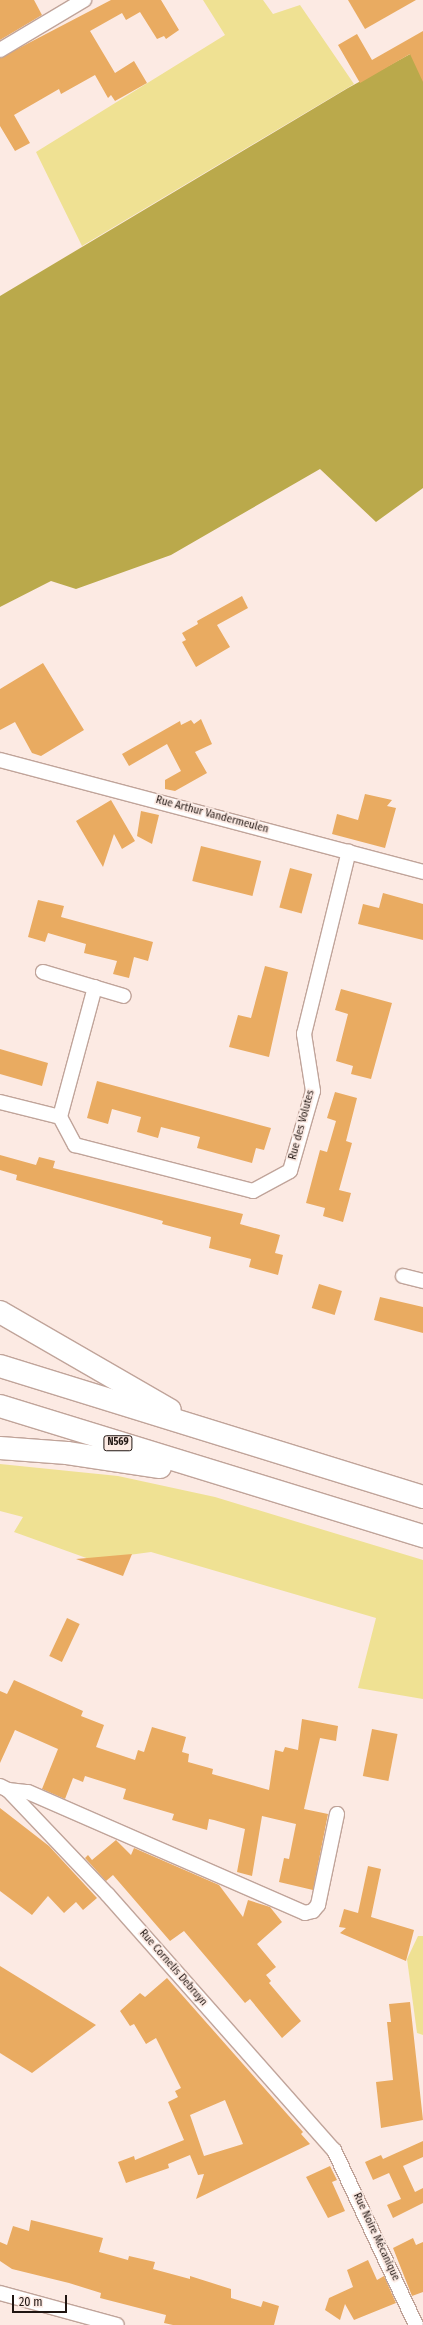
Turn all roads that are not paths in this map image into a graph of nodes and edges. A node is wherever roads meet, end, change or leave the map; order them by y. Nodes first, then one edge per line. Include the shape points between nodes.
1 (84, 0) edge
2 (0, 50) edge
3 (0, 760) edge
4 (349, 851) junction
5 (423, 872) edge
6 (43, 972) dead end
7 (95, 987) junction
8 (124, 996) dead end
9 (0, 1102) edge
10 (60, 1117) junction
11 (403, 1276) dead end
12 (423, 1280) edge
13 (0, 1312) edge
14 (0, 1366) edge
15 (0, 1406) edge
16 (207, 1431) junction
17 (0, 1448) edge
18 (235, 1479) junction
19 (423, 1497) edge
20 (423, 1536) edge
21 (4, 1788) edge
22 (337, 1814) dead end
23 (334, 2150) joint
24 (0, 2292) edge
25 (117, 2325) edge
26 (416, 2325) edge

1 - 2 street
3 - 4 street, Rue Arthur Vandermeulen
4 - 5 street, Rue Arthur Vandermeulen
4 - 10 street, Rue des Volutes via 304,1034 313,1091 290,1171 253,1191 75,1145
6 - 7 street
7 - 8 street
7 - 10 street
9 - 10 street
11 - 12 street
13 - 16 highway
14 - 16 highway
15 - 18 highway, N569
16 - 19 highway
17 - 18 highway via 67,1453
18 - 20 highway, N569
21 - 22 street, Rue Cornelis Debruyn via 28,1792 304,1913 313,1911 318,1904
21 - 23 street, Rue Cornelis Debruyn via 108,1895
23 - 26 street, Rue Noire Mécanique
24 - 25 street

